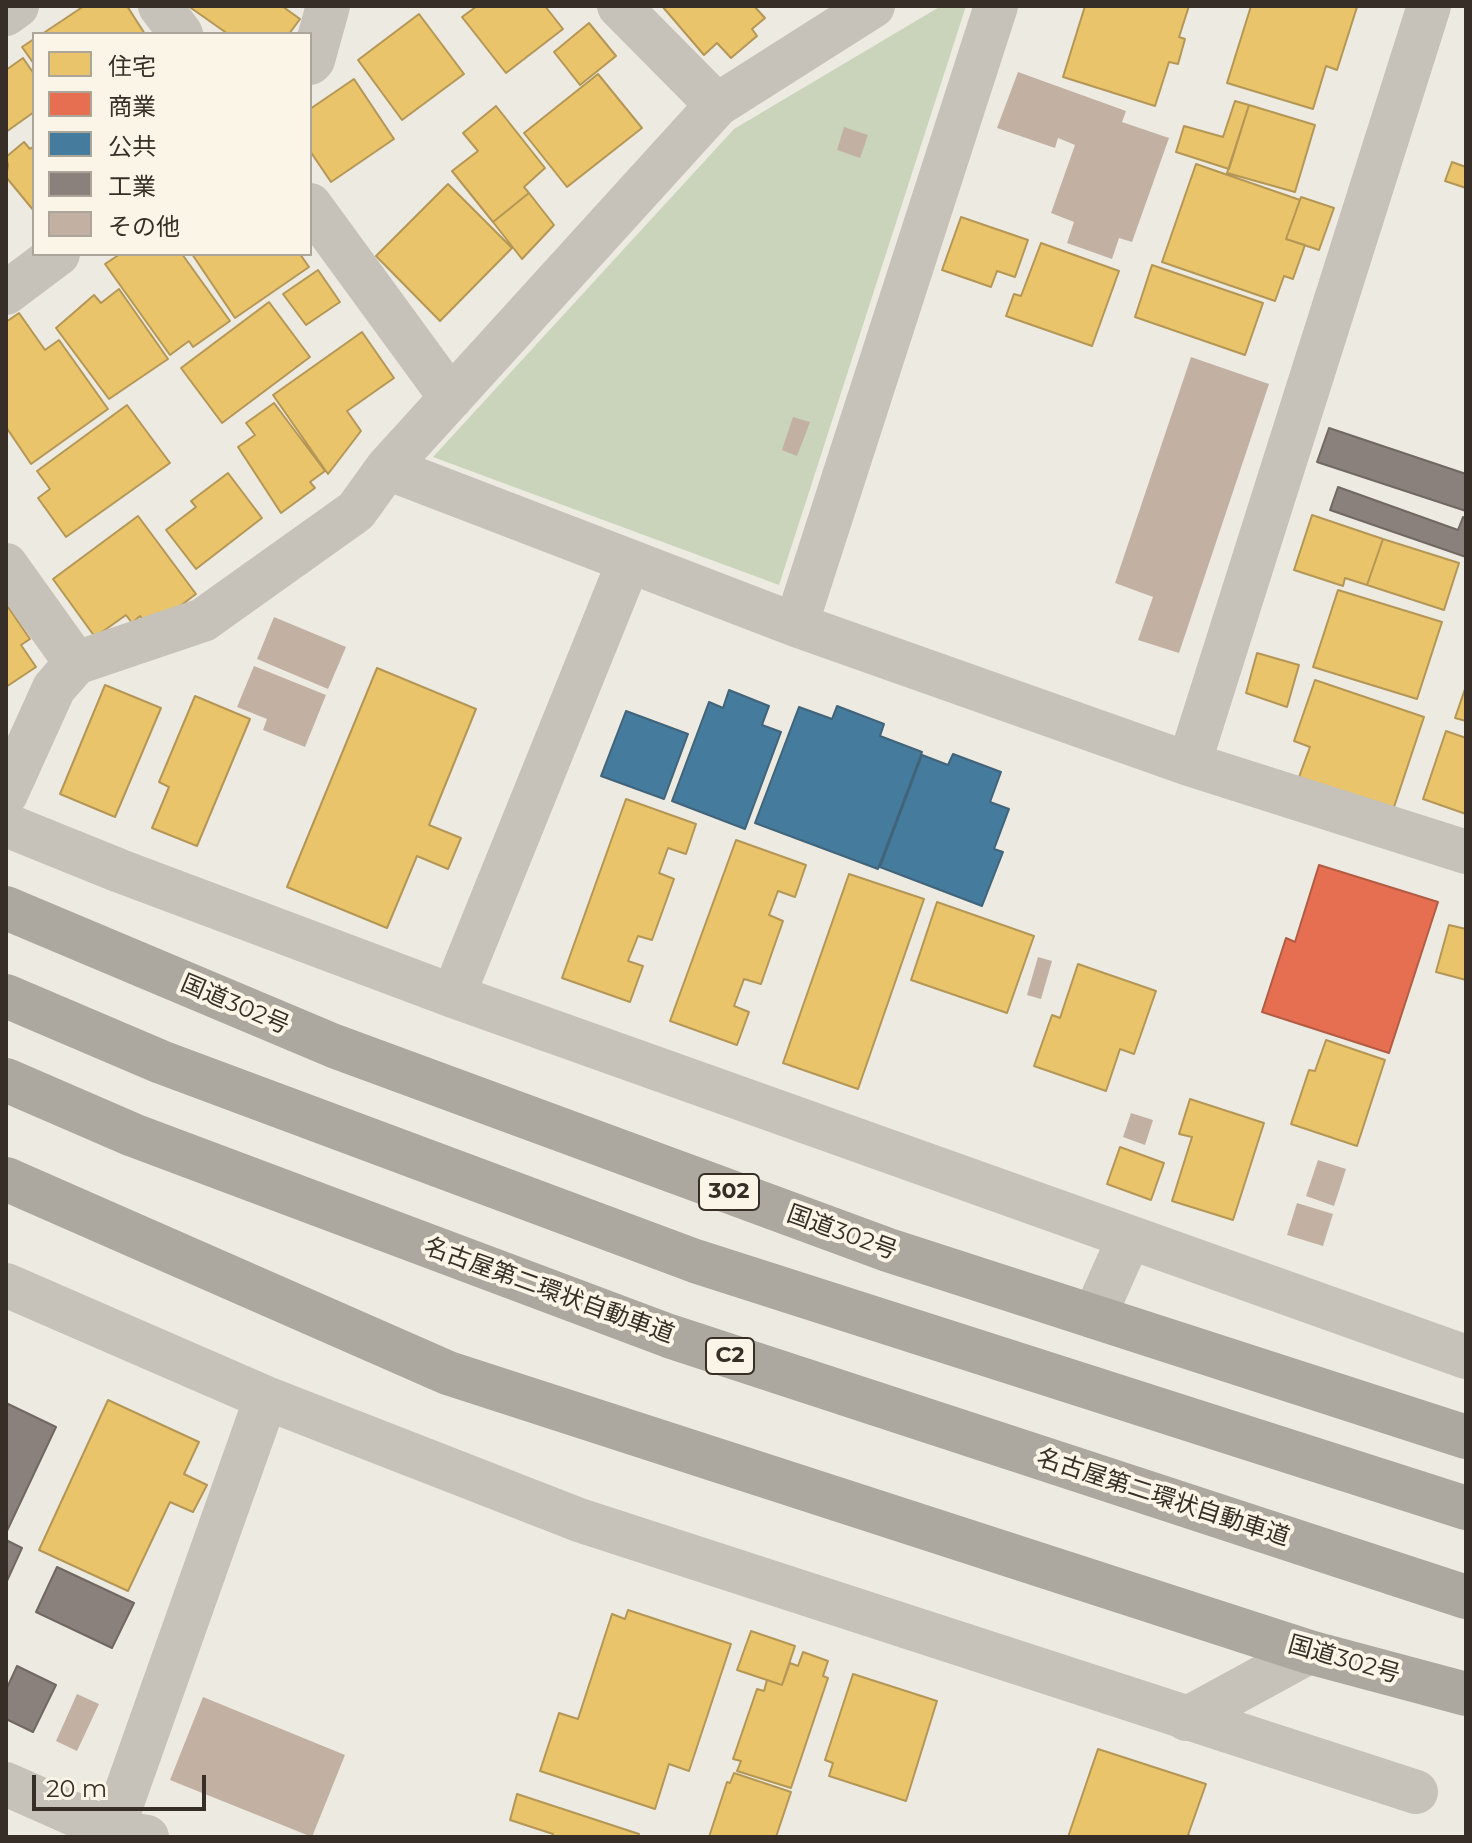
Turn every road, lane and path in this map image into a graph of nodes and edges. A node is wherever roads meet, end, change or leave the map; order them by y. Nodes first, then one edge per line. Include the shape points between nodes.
1 (17, 6) edge
2 (160, 6) edge
3 (328, 6) edge
4 (619, 6) edge
5 (873, 6) edge
6 (996, 6) edge
7 (1429, 6) edge
8 (6, 14) edge
9 (180, 32) edge
10 (312, 61) edge
11 (717, 105) junction
12 (312, 208) edge
13 (55, 256) edge
14 (6, 293) edge
15 (451, 398) junction
16 (387, 468) junction
17 (629, 561) junction
18 (6, 565) edge
19 (796, 625) junction
20 (76, 663) junction
21 (1189, 764) junction
22 (6, 794) edge
23 (6, 825) edge
24 (1466, 852) edge
25 (6, 908) edge
26 (6, 996) edge
27 (453, 996) junction
28 (6, 1080) edge
29 (6, 1179) edge
30 (1129, 1238) junction
31 (6, 1285) edge
32 (1094, 1317) junction
33 (1466, 1357) edge
34 (266, 1398) junction
35 (1466, 1437) edge
36 (1466, 1508) edge
37 (1466, 1597) edge
38 (1309, 1652) junction
39 (1466, 1694) edge
40 (1186, 1719) junction
41 (6, 1784) edge
42 (1416, 1792) dead end
43 (123, 1835) edge

1 - 8 street
2 - 9 street
3 - 10 street
4 - 11 street
5 - 11 street
6 - 19 street
7 - 21 street
11 - 15 street
12 - 15 street
13 - 14 street
15 - 16 street
16 - 17 street
16 - 20 street via 356,511 203,620
17 - 19 street
17 - 27 street
18 - 20 street
19 - 21 street
20 - 22 street via 54,688
21 - 24 street
23 - 27 street
25 - 32 highway, 国道302号 / 302 via 334,1046 888,1250
26 - 36 highway via 161,1062 695,1261
27 - 30 street
28 - 37 highway, 名古屋第二環状自動車道 / C2 via 133,1135 669,1336
29 - 38 highway, 国道302号 via 448,1373
30 - 32 street
30 - 33 street
31 - 34 street
32 - 35 highway, 国道302号 / 302
34 - 40 street via 579,1520
34 - 43 street
38 - 39 highway, 国道302号
38 - 40 street
40 - 42 street
41 - 43 street

